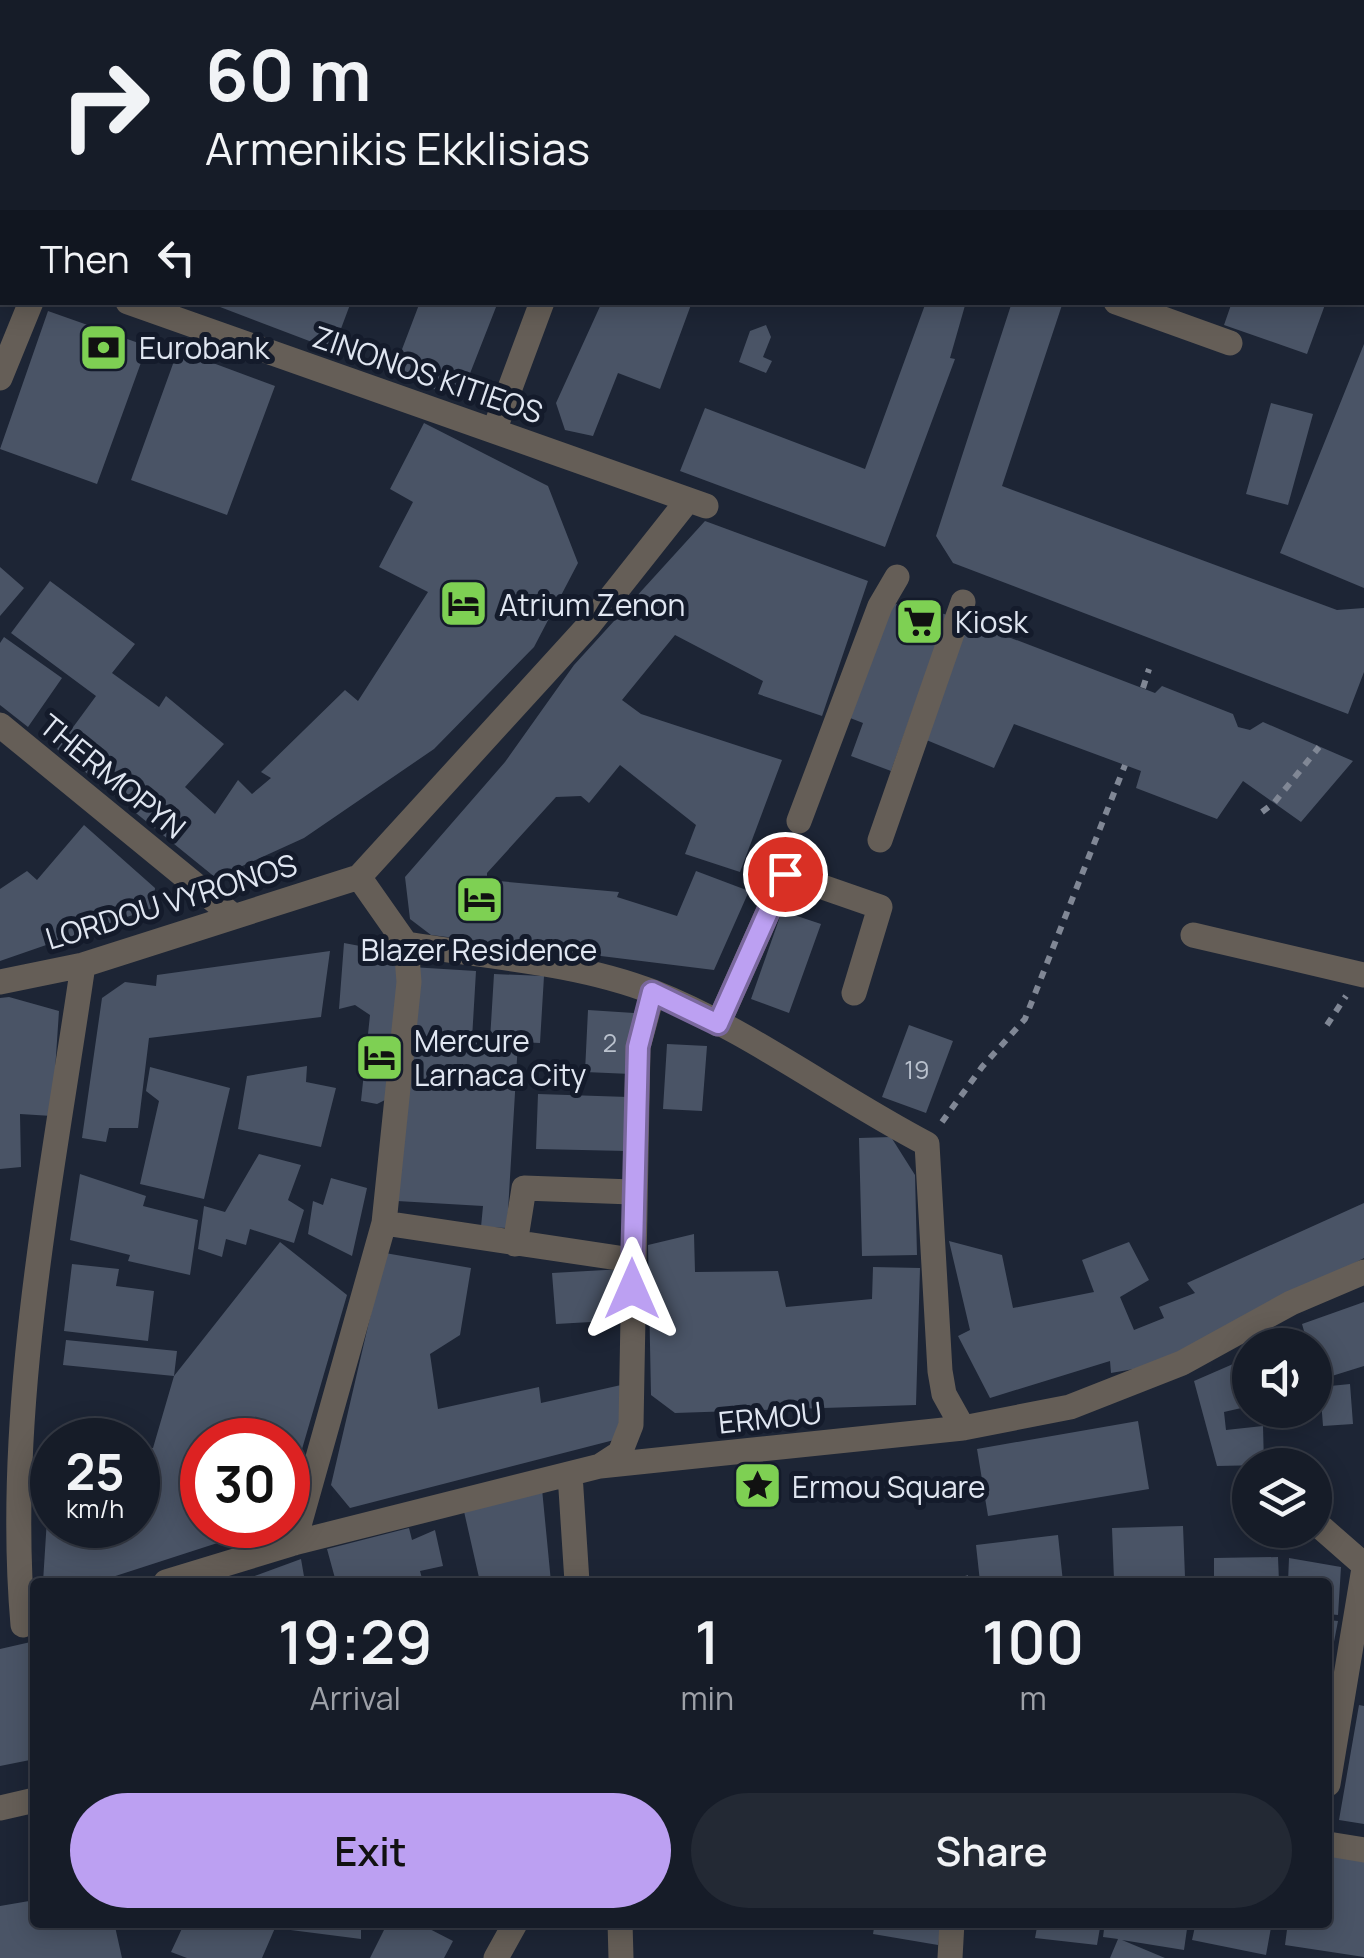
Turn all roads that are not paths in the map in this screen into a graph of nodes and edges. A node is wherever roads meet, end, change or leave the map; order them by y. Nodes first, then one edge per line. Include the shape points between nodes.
1 (30, 305) edge
2 (137, 305) edge
3 (541, 305) edge
4 (1124, 305) edge
5 (1230, 344) dead end
6 (0, 378) edge
7 (494, 431) junction
8 (897, 576) dead end
9 (963, 602) dead end
10 (0, 726) edge
11 (799, 821) dead end
12 (880, 840) dead end
13 (359, 878) junction
14 (232, 916) junction
15 (1193, 935) dead end
16 (406, 944) junction
17 (83, 966) junction
18 (1364, 975) edge
19 (0, 982) edge
20 (652, 992) junction
21 (854, 993) dead end
22 (718, 1024) junction
23 (632, 1192) junction
24 (384, 1223) junction
25 (515, 1244) junction
26 (632, 1260) junction
27 (1364, 1272) edge
28 (962, 1428) junction
29 (600, 1466) junction
30 (570, 1474) junction
31 (310, 1486) edge
32 (1332, 1537) edge
33 (310, 1539) edge
34 (278, 1548) edge
35 (1364, 1566) edge
36 (179, 1578) edge
37 (578, 1578) edge
38 (19, 1627) edge
39 (1332, 1760) edge
40 (30, 1801) edge
41 (0, 1808) edge
42 (1332, 1845) edge
43 (1364, 1850) edge
44 (513, 1928) edge
45 (620, 1928) edge
46 (952, 1928) edge
47 (496, 1958) edge
48 (621, 1958) edge
49 (950, 1958) edge

1 - 6 street
2 - 7 street, ZINONOS KITIEOS
3 - 7 street
4 - 5 street
7 - 13 street, ZINONOS KITIEOS via 697,503
8 - 11 street
9 - 12 street
10 - 14 street, THERMOPYN
13 - 14 street, LORDOU VYRONOS
13 - 16 street
14 - 17 street, LORDOU VYRONOS
15 - 18 street
16 - 20 street via 605,977
16 - 24 street via 409,982
17 - 19 street, LORDOU VYRONOS
17 - 38 street via 33,1296
20 - 22 street
20 - 23 street via 638,1047
21 - 22 street via 880,907 785,874
22 - 28 street via 927,1144 940,1371
23 - 25 street via 524,1188
23 - 26 street
24 - 25 street
24 - 31 street
25 - 26 street
26 - 29 street via 631,1425 620,1453
27 - 28 street, ERMOU via 1135,1384 1070,1408
28 - 29 street, ERMOU
29 - 30 street, ERMOU
30 - 33 street, ERMOU
30 - 37 street
32 - 35 street
34 - 36 street, ERMOU
35 - 39 street
40 - 41 street
42 - 43 street
44 - 47 street
45 - 48 street
46 - 49 street

